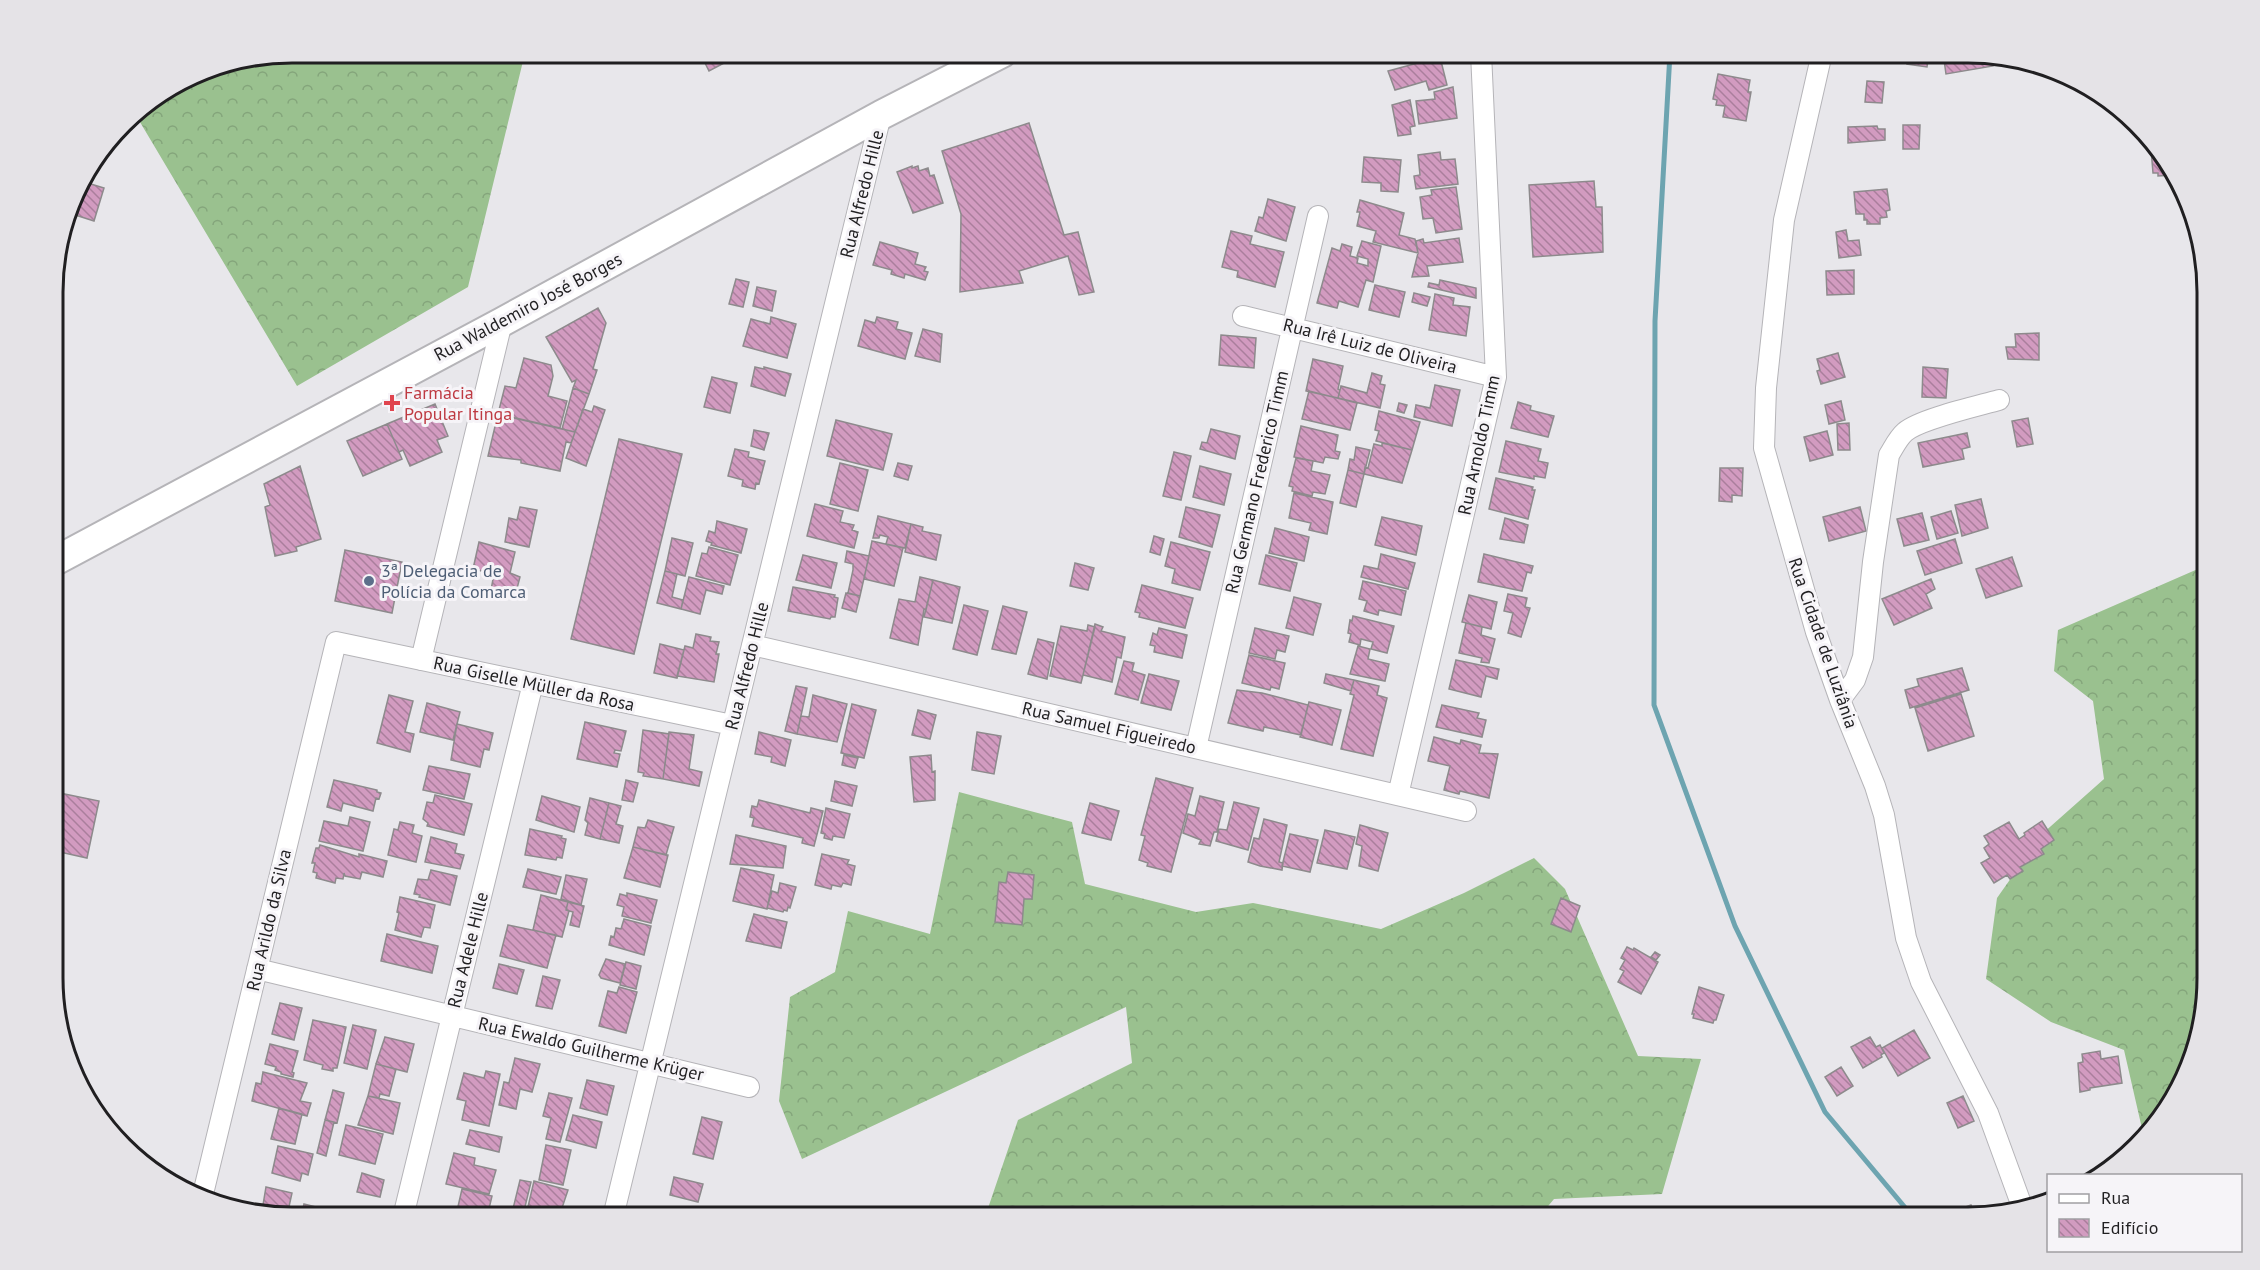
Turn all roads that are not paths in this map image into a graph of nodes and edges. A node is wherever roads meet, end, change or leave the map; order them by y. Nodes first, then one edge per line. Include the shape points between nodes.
1 (981, 63) edge
2 (1482, 63) edge
3 (1820, 63) edge
4 (881, 115) junction
5 (1318, 216) dead end
6 (1243, 316) dead end
7 (502, 322) junction
8 (1293, 328) junction
9 (1497, 377) junction
10 (2000, 400) dead end
11 (63, 556) edge
12 (336, 642) joint
13 (752, 645) junction
14 (421, 660) junction
15 (533, 683) junction
16 (1840, 700) junction
17 (732, 725) junction
18 (1196, 748) junction
19 (1398, 795) junction
20 (1466, 811) dead end
21 (257, 969) junction
22 (452, 1016) junction
23 (650, 1063) junction
24 (749, 1087) dead end
25 (204, 1190) edge
26 (2020, 1201) edge
27 (405, 1207) edge
28 (615, 1207) edge

1 - 4 main road, Rua Waldemiro José Borges
2 - 9 street, Rua Arnoldo Timm
3 - 16 street, Rua Cidade de Luziânia via 1784,220 1766,388 1764,448 1816,632
4 - 7 main road, Rua Waldemiro José Borges
4 - 13 street, Rua Alfredo Hille
5 - 8 street, Rua Germano Frederico Timm
6 - 8 street, Rua Irê Luiz de Oliveira
7 - 11 main road, Rua Waldemiro José Borges
7 - 14 street
8 - 9 street, Rua Irê Luiz de Oliveira
8 - 18 street, Rua Germano Frederico Timm
9 - 19 street, Rua Arnoldo Timm
10 - 16 street via 1906,430 1889,455 1863,657 1855,680
12 - 14 street, Rua Giselle Müller da Rosa
12 - 21 street, Rua Arildo da Silva
13 - 17 street, Rua Alfredo Hille
13 - 18 street, Rua Samuel Figueiredo
14 - 15 street, Rua Giselle Müller da Rosa
15 - 17 street, Rua Giselle Müller da Rosa
15 - 22 street, Rua Adele Hille
16 - 26 street, Rua Cidade de Luziânia via 1884,815 1912,962 1988,1113
17 - 23 street, Rua Alfredo Hille
18 - 19 street, Rua Samuel Figueiredo
19 - 20 street, Rua Samuel Figueiredo
21 - 22 street, Rua Ewaldo Guilherme Krüger
21 - 25 street, Rua Arildo da Silva
22 - 23 street, Rua Ewaldo Guilherme Krüger
22 - 27 street, Rua Adele Hille
23 - 24 street, Rua Ewaldo Guilherme Krüger
23 - 28 street, Rua Alfredo Hille

